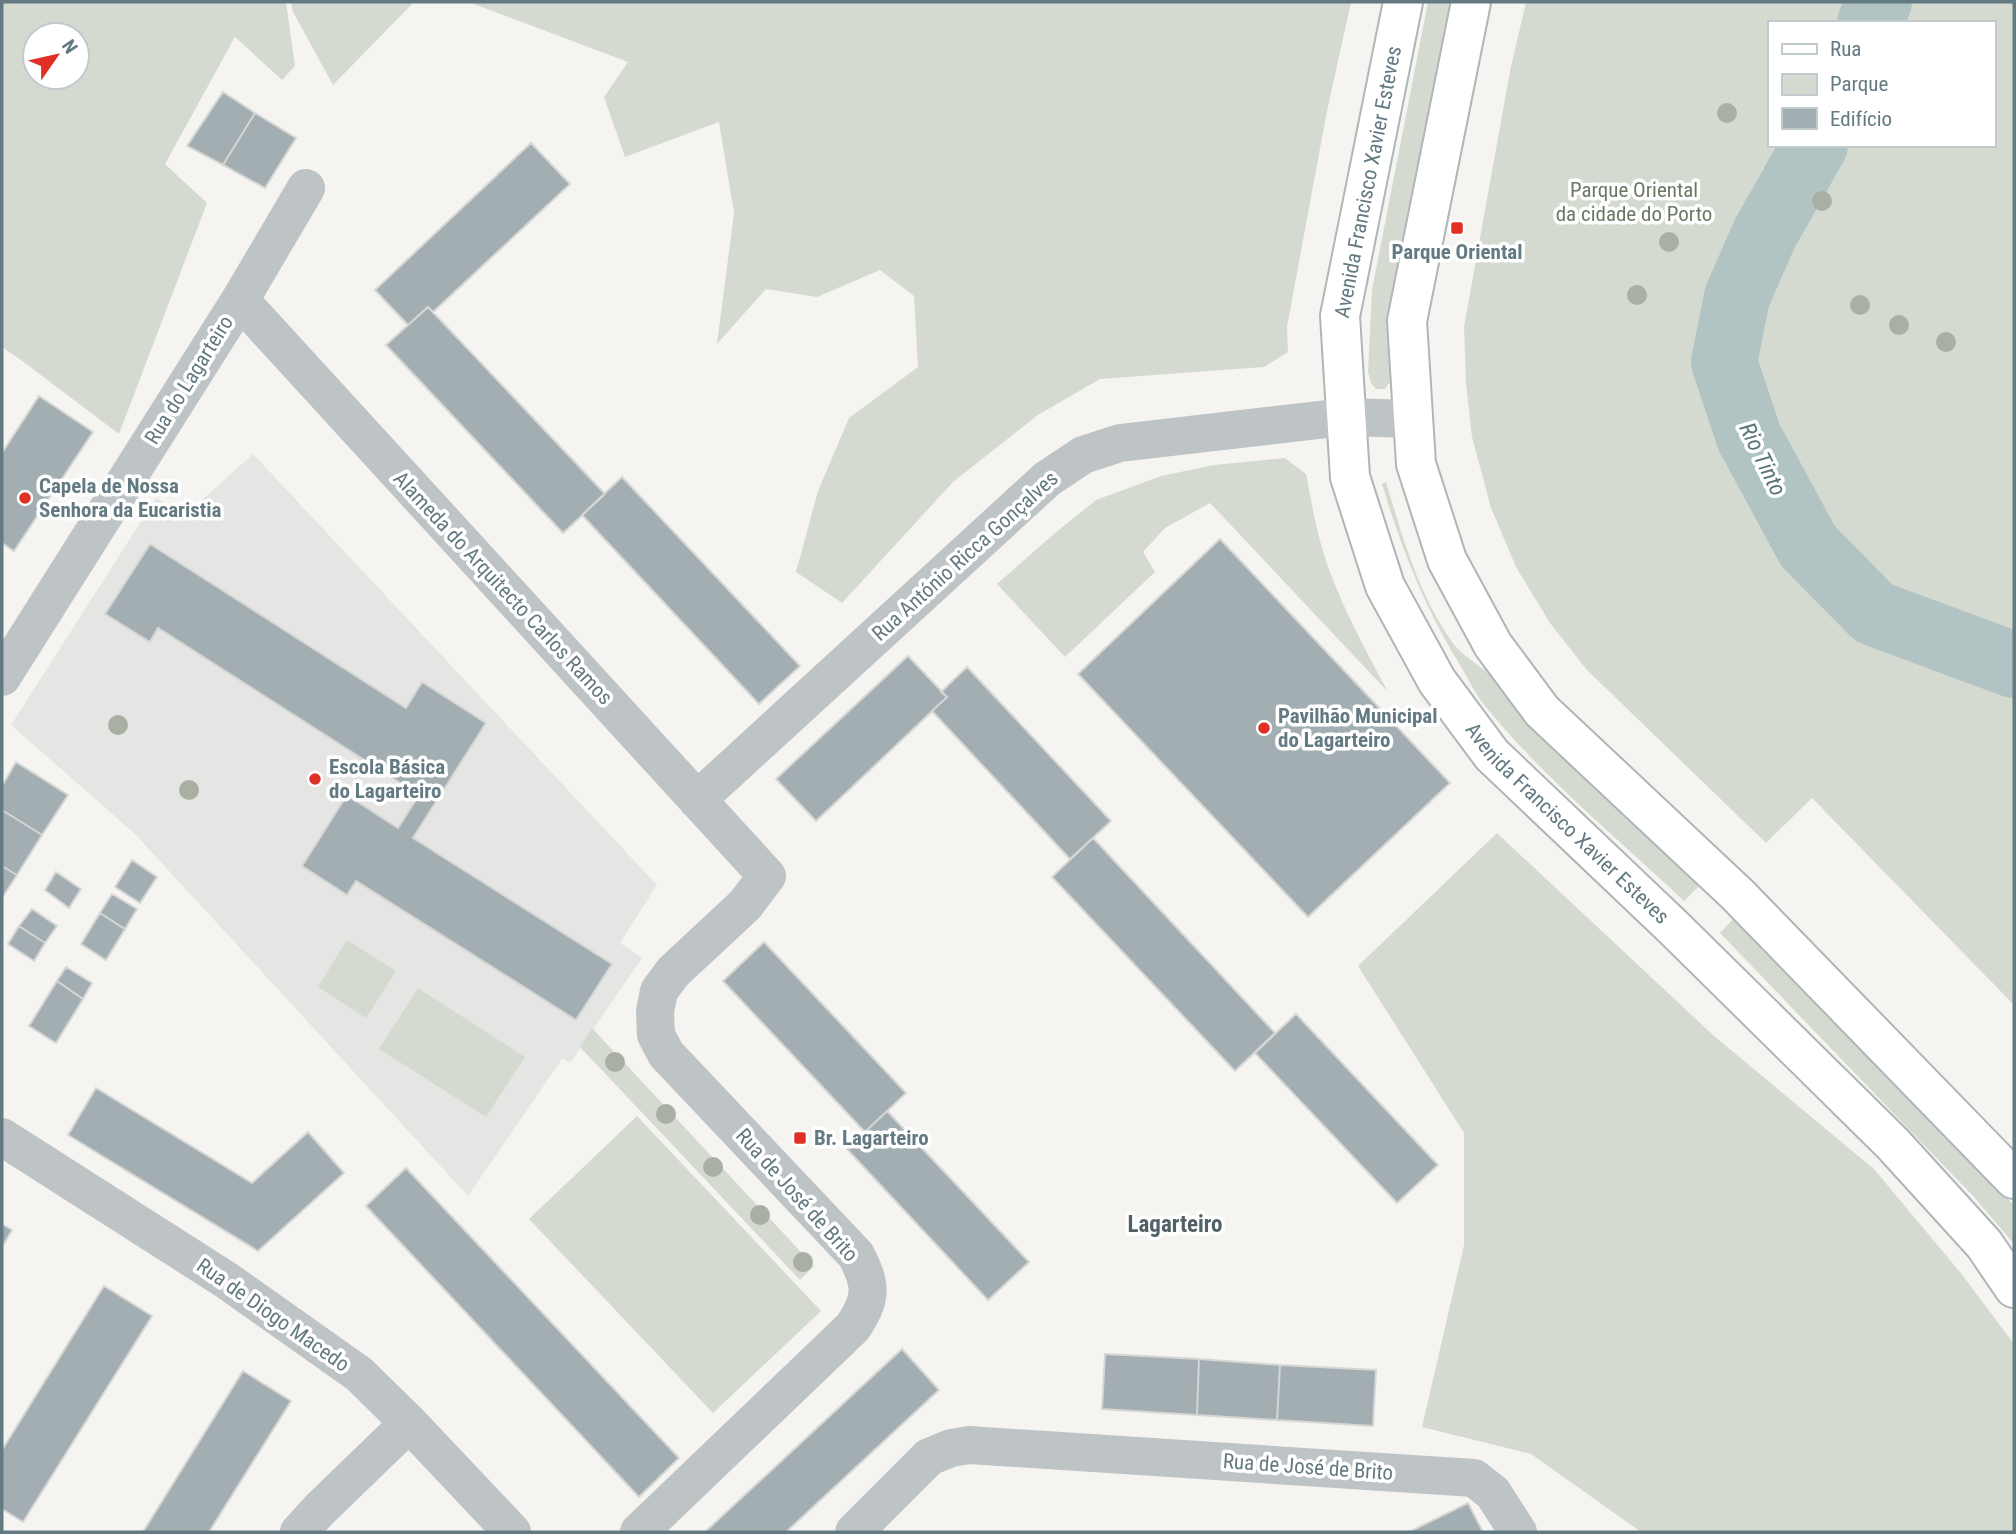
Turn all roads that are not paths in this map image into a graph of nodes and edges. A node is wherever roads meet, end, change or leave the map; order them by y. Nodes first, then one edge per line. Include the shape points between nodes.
1 (1403, 2) edge
2 (1471, 2) edge
3 (306, 188) dead end
4 (240, 300) junction
5 (1345, 417) junction
6 (1412, 419) junction
7 (2, 677) edge
8 (697, 800) junction
9 (767, 876) joint
10 (2, 1138) edge
11 (2014, 1179) edge
12 (2014, 1288) edge
13 (409, 1423) junction
14 (299, 1532) edge
15 (512, 1532) edge
16 (639, 1532) edge
17 (854, 1532) edge
18 (1518, 1532) edge

1 - 5 main road, Avenida Francisco Xavier Esteves via 1340,316
2 - 6 main road via 1407,321
3 - 4 street, Rua do Lagarteiro
4 - 7 street, Rua do Lagarteiro
4 - 8 street, Alameda do Arquitecto Carlos Ramos
5 - 6 street, Rua António Ricca Gonçalves
5 - 8 street, Rua António Ricca Gonçalves via 1120,443 1083,455 1047,479
5 - 12 main road, Avenida Francisco Xavier Esteves via 1350,477 1385,586 1437,681 1492,755 1893,1144 1984,1244
6 - 11 main road via 1416,464 1447,560 1493,645 1542,711 1738,895
8 - 9 street, Alameda do Arquitecto Carlos Ramos
9 - 16 street, Rua de José de Brito via 746,905 673,972 659,991 656,1035 666,1054 856,1255 869,1288 865,1308 853,1327
10 - 13 street, Rua de Diogo Macedo via 306,1336 359,1374
13 - 14 street
13 - 15 street, Rua de Diogo Macedo
17 - 18 street, Rua de José de Brito via 929,1457 969,1445 1474,1478 1493,1493

